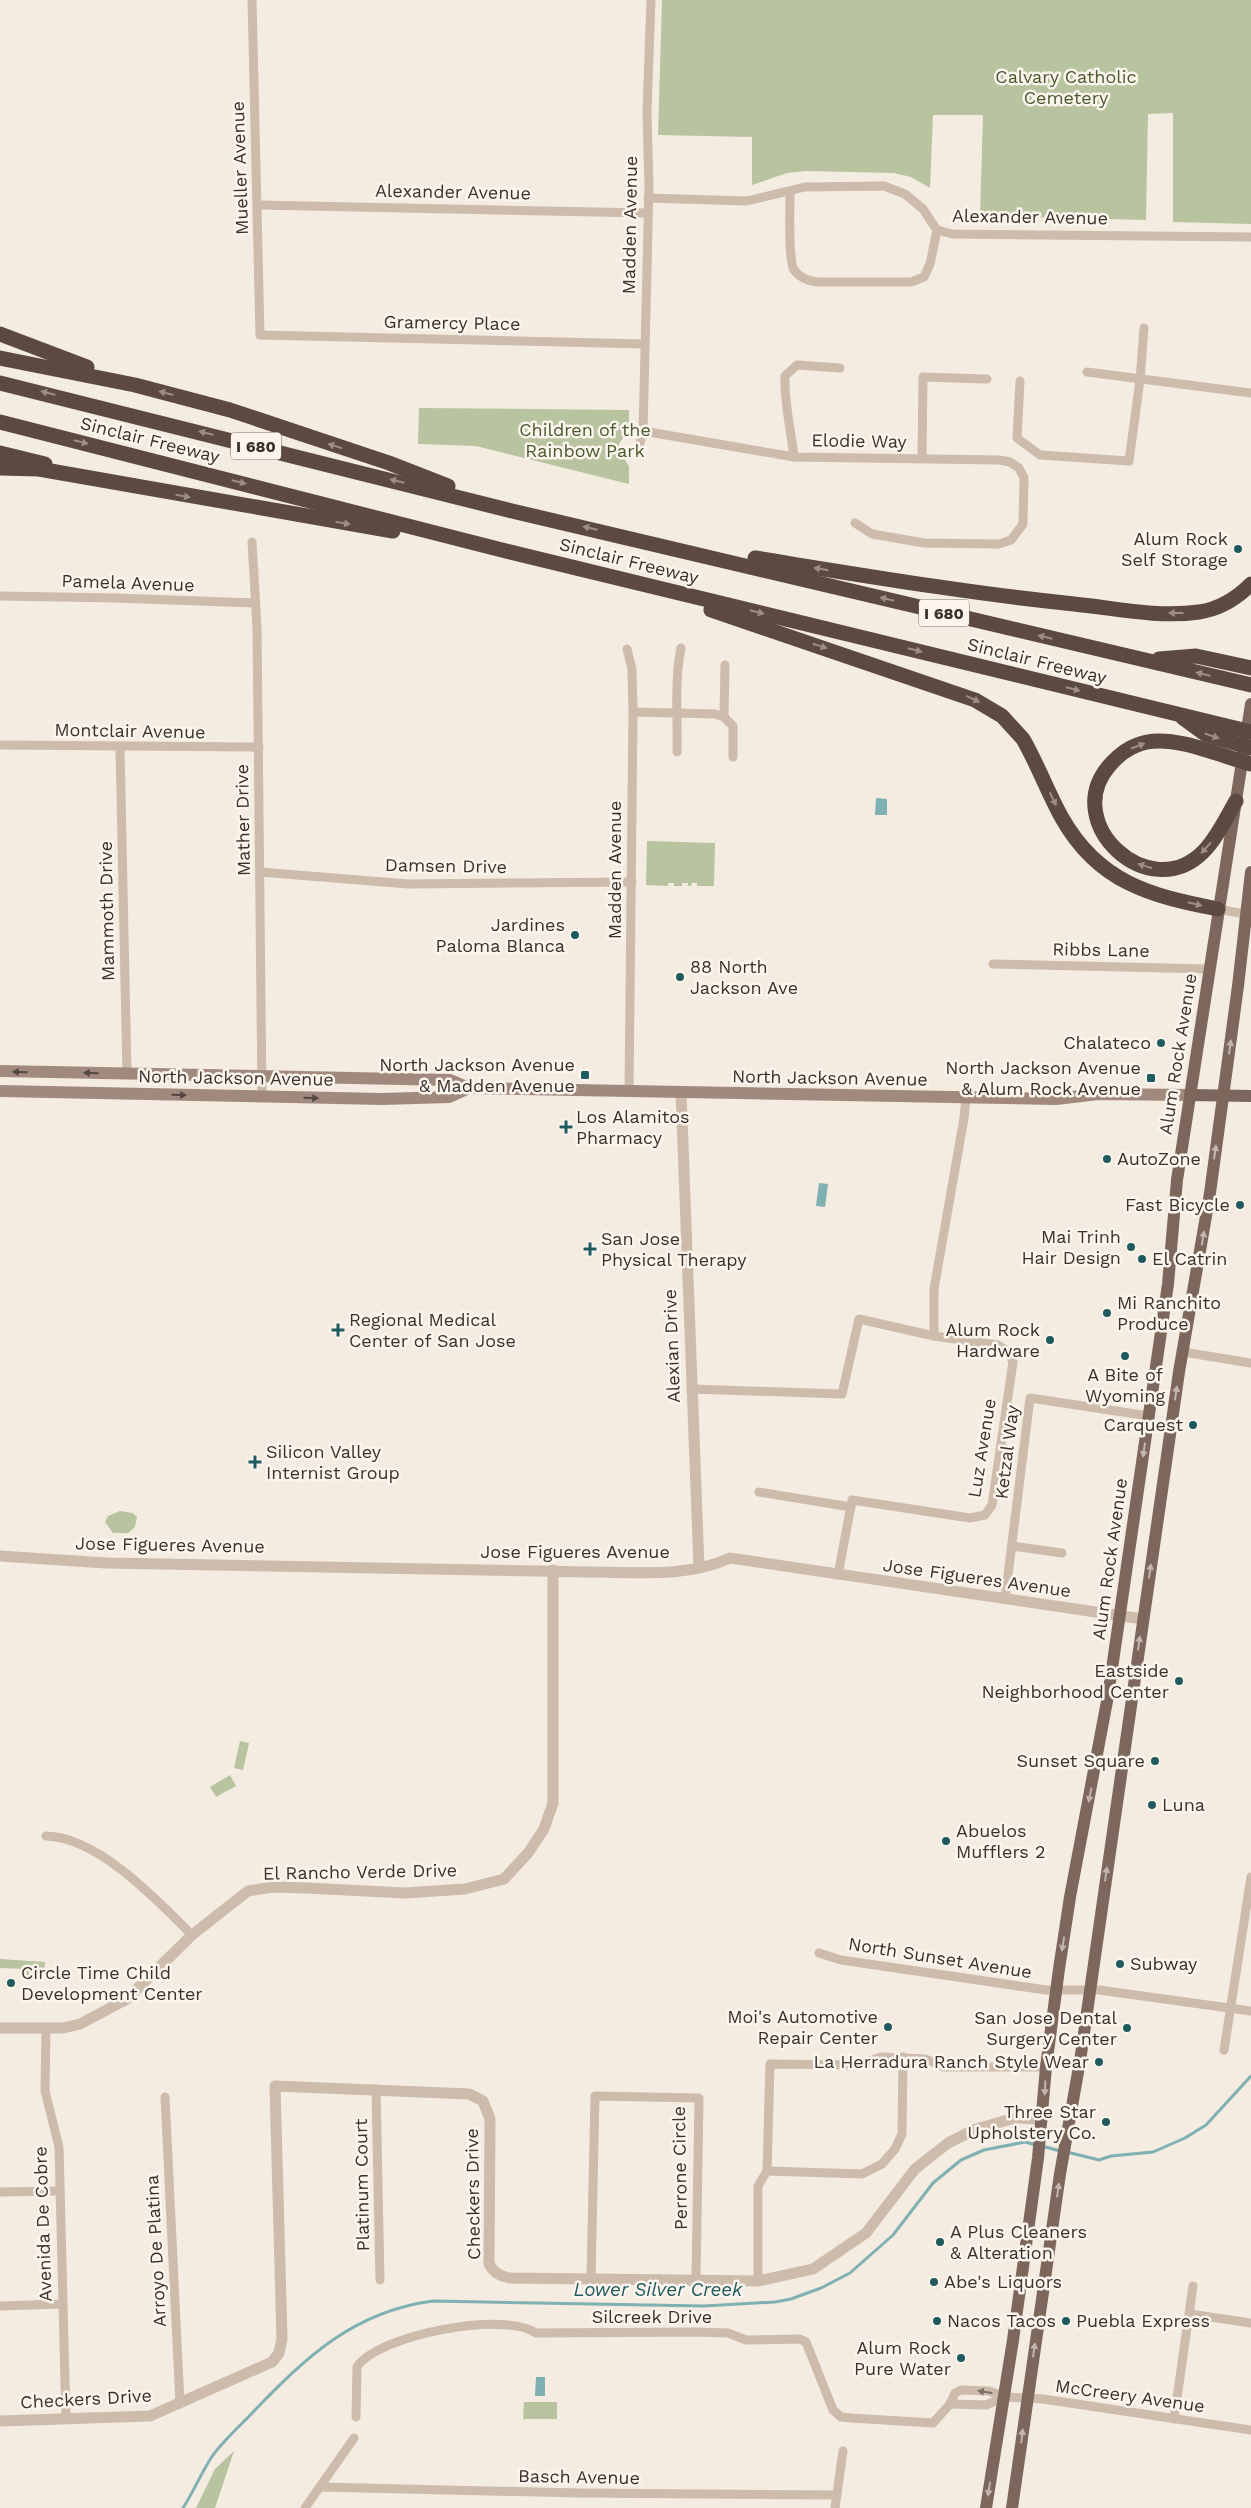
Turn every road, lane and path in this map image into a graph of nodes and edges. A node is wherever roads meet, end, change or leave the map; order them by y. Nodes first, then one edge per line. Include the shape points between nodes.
1 (252, 0) edge
2 (651, 0) edge
3 (790, 192) junction
4 (648, 198) junction
5 (258, 205) junction
6 (647, 212) junction
7 (937, 230) junction
8 (1251, 236) edge
9 (1144, 328) dead end
10 (0, 334) edge
11 (260, 335) joint
12 (644, 344) junction
13 (0, 358) edge
14 (840, 368) dead end
15 (1087, 372) dead end
16 (987, 379) dead end
17 (1140, 380) junction
18 (1020, 381) dead end
19 (0, 383) edge
20 (136, 385) junction
21 (1251, 393) edge
22 (0, 422) edge
23 (643, 431) junction
24 (638, 451) dead end
25 (0, 453) edge
26 (794, 457) junction
27 (922, 458) junction
28 (0, 468) edge
29 (82, 477) junction
30 (512, 510) junction
31 (855, 523) dead end
32 (637, 540) junction
33 (252, 542) dead end
34 (498, 549) junction
35 (608, 575) junction
36 (1251, 584) edge
37 (0, 596) edge
38 (255, 603) junction
39 (681, 648) dead end
40 (627, 649) dead end
41 (1144, 661) junction
42 (725, 665) dead end
43 (1251, 668) edge
44 (1251, 685) edge
45 (1251, 704) edge
46 (633, 712) junction
47 (678, 714) junction
48 (1178, 714) junction
49 (724, 717) junction
50 (1251, 732) edge
51 (0, 745) edge
52 (120, 748) junction
53 (259, 748) junction
54 (1251, 748) edge
55 (677, 752) dead end
56 (734, 757) dead end
57 (1251, 764) edge
58 (1237, 794) junction
59 (260, 872) junction
60 (1251, 872) edge
61 (632, 882) junction
62 (1218, 909) junction
63 (1248, 915) edge
64 (993, 964) dead end
65 (1208, 969) junction
66 (0, 1072) edge
67 (127, 1074) junction
68 (262, 1077) junction
69 (469, 1088) junction
70 (0, 1091) edge
71 (629, 1091) junction
72 (681, 1092) junction
73 (1190, 1095) junction
74 (1222, 1096) junction
75 (1251, 1096) edge
76 (262, 1097) junction
77 (966, 1098) junction
78 (934, 1336) junction
79 (1183, 1352) junction
80 (1251, 1362) edge
81 (691, 1390) junction
82 (1149, 1416) junction
83 (759, 1492) dead end
84 (851, 1507) junction
85 (1012, 1546) junction
86 (1062, 1553) dead end
87 (0, 1556) edge
88 (699, 1568) junction
89 (552, 1570) junction
90 (838, 1575) junction
91 (1005, 1599) junction
92 (1120, 1616) junction
93 (1143, 1619) junction
94 (46, 1836) dead end
95 (1251, 1877) edge
96 (192, 1936) junction
97 (819, 1953) dead end
98 (1057, 1991) junction
99 (1089, 1991) junction
100 (1232, 2008) junction
101 (1251, 2011) edge
102 (0, 2028) edge
103 (46, 2029) junction
104 (1224, 2050) dead end
105 (903, 2057) junction
106 (1046, 2068) junction
107 (376, 2089) junction
108 (165, 2097) dead end
109 (1043, 2125) junction
110 (767, 2171) junction
111 (60, 2191) junction
112 (0, 2192) edge
113 (591, 2278) junction
114 (696, 2279) junction
115 (380, 2280) dead end
116 (758, 2281) junction
117 (1194, 2286) dead end
118 (62, 2304) junction
119 (0, 2306) edge
120 (1190, 2314) junction
121 (1251, 2322) edge
122 (1005, 2397) junction
123 (1027, 2399) junction
124 (180, 2404) junction
125 (950, 2404) junction
126 (356, 2417) dead end
127 (66, 2419) junction
128 (1174, 2419) junction
129 (0, 2421) edge
130 (1251, 2430) edge
131 (354, 2438) dead end
132 (843, 2451) dead end
133 (320, 2487) junction
134 (837, 2495) junction
135 (305, 2508) edge
136 (835, 2508) edge
137 (986, 2508) edge
138 (1012, 2508) edge

1 - 5 street, Mueller Avenue
2 - 4 street, Madden Avenue
3 - 4 street, Alexander Avenue via 747,201
3 - 7 street, Alexander Avenue via 805,187 884,186 905,194 923,209
3 - 7 street via 791,256 794,270 805,280 911,282 924,277
4 - 6 street, Madden Avenue
5 - 6 street, Alexander Avenue
5 - 11 street, Mueller Avenue
6 - 12 street, Madden Avenue
7 - 8 street, Alexander Avenue via 952,234
9 - 17 street
10 - 20 highway
11 - 12 street, Gramercy Place
12 - 23 street, Madden Avenue
13 - 20 highway
14 - 26 street via 797,365 785,376 784,395
15 - 17 street
16 - 27 street via 923,377
17 - 18 street via 1129,461 1040,455 1017,438
17 - 21 street
30 -> 19 highway, Sinclair Freeway / I 680
30 -> 20 highway via 389,463 230,410
22 -> 34 highway, Sinclair Freeway / I 680
23 - 24 street, Madden Avenue
23 - 26 street, Elodie Way
25 - 29 highway via 31,459
26 - 27 street, Elodie Way
27 - 31 street, Elodie Way via 1010,462 1019,468 1024,478 1023,524 1011,540 999,544 924,543 872,534
28 - 29 highway via 39,469
29 -> 34 highway
32 -> 30 highway, Sinclair Freeway / I 680
36 -> 32 highway via 1223,605 1200,612 1158,613 956,591
41 -> 32 highway, Sinclair Freeway / I 680
33 - 38 street, Mather Drive
34 - 35 highway, Sinclair Freeway / I 680
35 -> 48 highway, Sinclair Freeway / I 680
35 -> 62 highway via 947,688 990,707 1023,739 1068,828 1093,860 1114,877 1137,888
37 - 38 street, Pamela Avenue
38 - 53 street, Mather Drive
39 - 47 street via 676,671
40 - 46 street, Madden Avenue via 632,669
41 - 43 highway via 1196,656
44 -> 41 highway, Sinclair Freeway / I 680
42 - 49 street
45 - 58 main road, Alum Rock Avenue
46 - 47 street
46 - 61 street, Madden Avenue
47 - 49 street
47 - 55 street
48 - 50 highway, Sinclair Freeway / I 680
48 -> 54 highway via 1205,734
49 - 56 street via 732,726
51 - 52 street, Montclair Avenue
52 - 53 street, Montclair Avenue
52 - 67 street, Mammoth Drive
53 - 59 street, Mather Drive
58 -> 57 highway via 1217,836 1203,852 1191,861 1167,869 1143,866 1120,854 1102,831 1095,807 1096,793 1107,768 1136,745 1165,741
58 - 62 main road, Alum Rock Avenue
59 - 61 street, Damsen Drive via 408,884
59 - 68 street, Mather Drive
60 - 63 main road
61 - 71 street, Madden Avenue
62 - 63 street
62 - 65 main road, Alum Rock Avenue
74 -> 63 main road
64 - 65 street, Ribbs Lane
65 - 73 main road, Alum Rock Avenue
67 -> 66 main road, North Jackson Avenue
67 - 68 main road, North Jackson Avenue
68 - 69 main road, North Jackson Avenue via 450,1080
68 - 76 street, Mather Drive
69 - 71 main road, North Jackson Avenue
76 -> 69 main road, North Jackson Avenue via 449,1097
70 -> 76 main road, North Jackson Avenue
71 - 72 main road, North Jackson Avenue
72 - 77 main road, North Jackson Avenue
72 - 81 street, Alexian Drive
73 - 74 main road
73 - 77 main road, North Jackson Avenue
73 - 82 main road, Alum Rock Avenue
74 - 75 main road
79 -> 74 main road
77 - 78 street via 934,1289
78 - 81 street, Luz Avenue via 858,1319 842,1394
78 - 84 street, Luz Avenue via 998,1344 1008,1351 1013,1362 992,1504 985,1515 970,1518 852,1500
79 - 80 street
93 -> 79 main road
81 - 88 street, Alexian Drive
82 - 85 street, Ketzal Way via 1030,1398
82 -> 92 main road, Alum Rock Avenue
83 - 84 street, Luz Avenue
84 - 90 street
85 - 86 street
85 - 91 street, Ketzal Way
87 - 89 street, Jose Figueres Avenue via 106,1563
88 - 89 street, Jose Figueres Avenue via 666,1572
88 - 90 street, Jose Figueres Avenue via 730,1558
89 - 96 street, El Rancho Verde Drive via 552,1802 544,1830 504,1878 465,1889 405,1893 307,1888 248,1891
90 - 91 street, Jose Figueres Avenue
91 - 92 street, Jose Figueres Avenue
92 - 93 street, Jose Figueres Avenue
92 -> 98 main road, Alum Rock Avenue via 1070,1897
99 -> 93 main road
94 - 96 street via 61,1836 90,1850 136,1881
95 - 100 street
96 - 103 street, El Rancho Verde Drive via 127,1999 80,2024
97 - 98 street, North Sunset Avenue via 841,1960
98 - 99 street, North Sunset Avenue
98 - 106 main road, Alum Rock Avenue
99 - 100 street, North Sunset Avenue
123 -> 99 main road
100 - 101 street, North Sunset Avenue
100 - 104 street
102 - 103 street, El Rancho Verde Drive
103 - 111 street, Avenida De Cobre via 45,2091 59,2147
105 - 106 street via 926,2059 944,2066
105 - 110 street via 902,2134 882,2164 862,2174
105 - 110 street via 881,2057 858,2065 770,2064
106 -> 109 main road, Alum Rock Avenue
107 - 113 street, Checkers Drive via 469,2094 483,2101 490,2119 487,2252 493,2271 510,2278
107 - 115 street, Platinum Court
107 - 124 street, Checkers Drive via 275,2086 282,2339 279,2353 272,2362
108 - 124 street, Arroyo De Platina
109 - 116 street, Checkers Drive via 1015,2118 976,2129 948,2143 915,2169 866,2233 813,2269
109 - 122 main road, Alum Rock Avenue
110 - 116 street via 758,2186
111 - 112 street
111 - 118 street, Avenida De Cobre
113 - 114 street, Checkers Drive
113 - 114 street, Perrone Circle via 595,2096 699,2098
114 - 116 street, Checkers Drive
117 - 120 street
118 - 119 street
118 - 127 street, Avenida De Cobre
120 - 121 street
120 - 128 street
122 - 123 street, McCreery Avenue
122 - 125 street via 986,2405
122 -> 125 street, Silcreek Drive via 989,2391 961,2390 955,2393
122 -> 137 main road, Alum Rock Avenue
123 - 128 street, McCreery Avenue
138 -> 123 main road
124 - 127 street, Checkers Drive via 150,2416
125 - 126 street, Silcreek Drive via 933,2423 841,2417 833,2410 806,2342 800,2339 746,2340 728,2333 695,2332 536,2333 528,2327 479,2325 422,2332 370,2354 357,2367
127 - 129 street, Checkers Drive
128 - 130 street, McCreery Avenue
131 - 133 street
132 - 134 street
133 - 134 street, Basch Avenue
133 - 135 street
134 - 136 street

